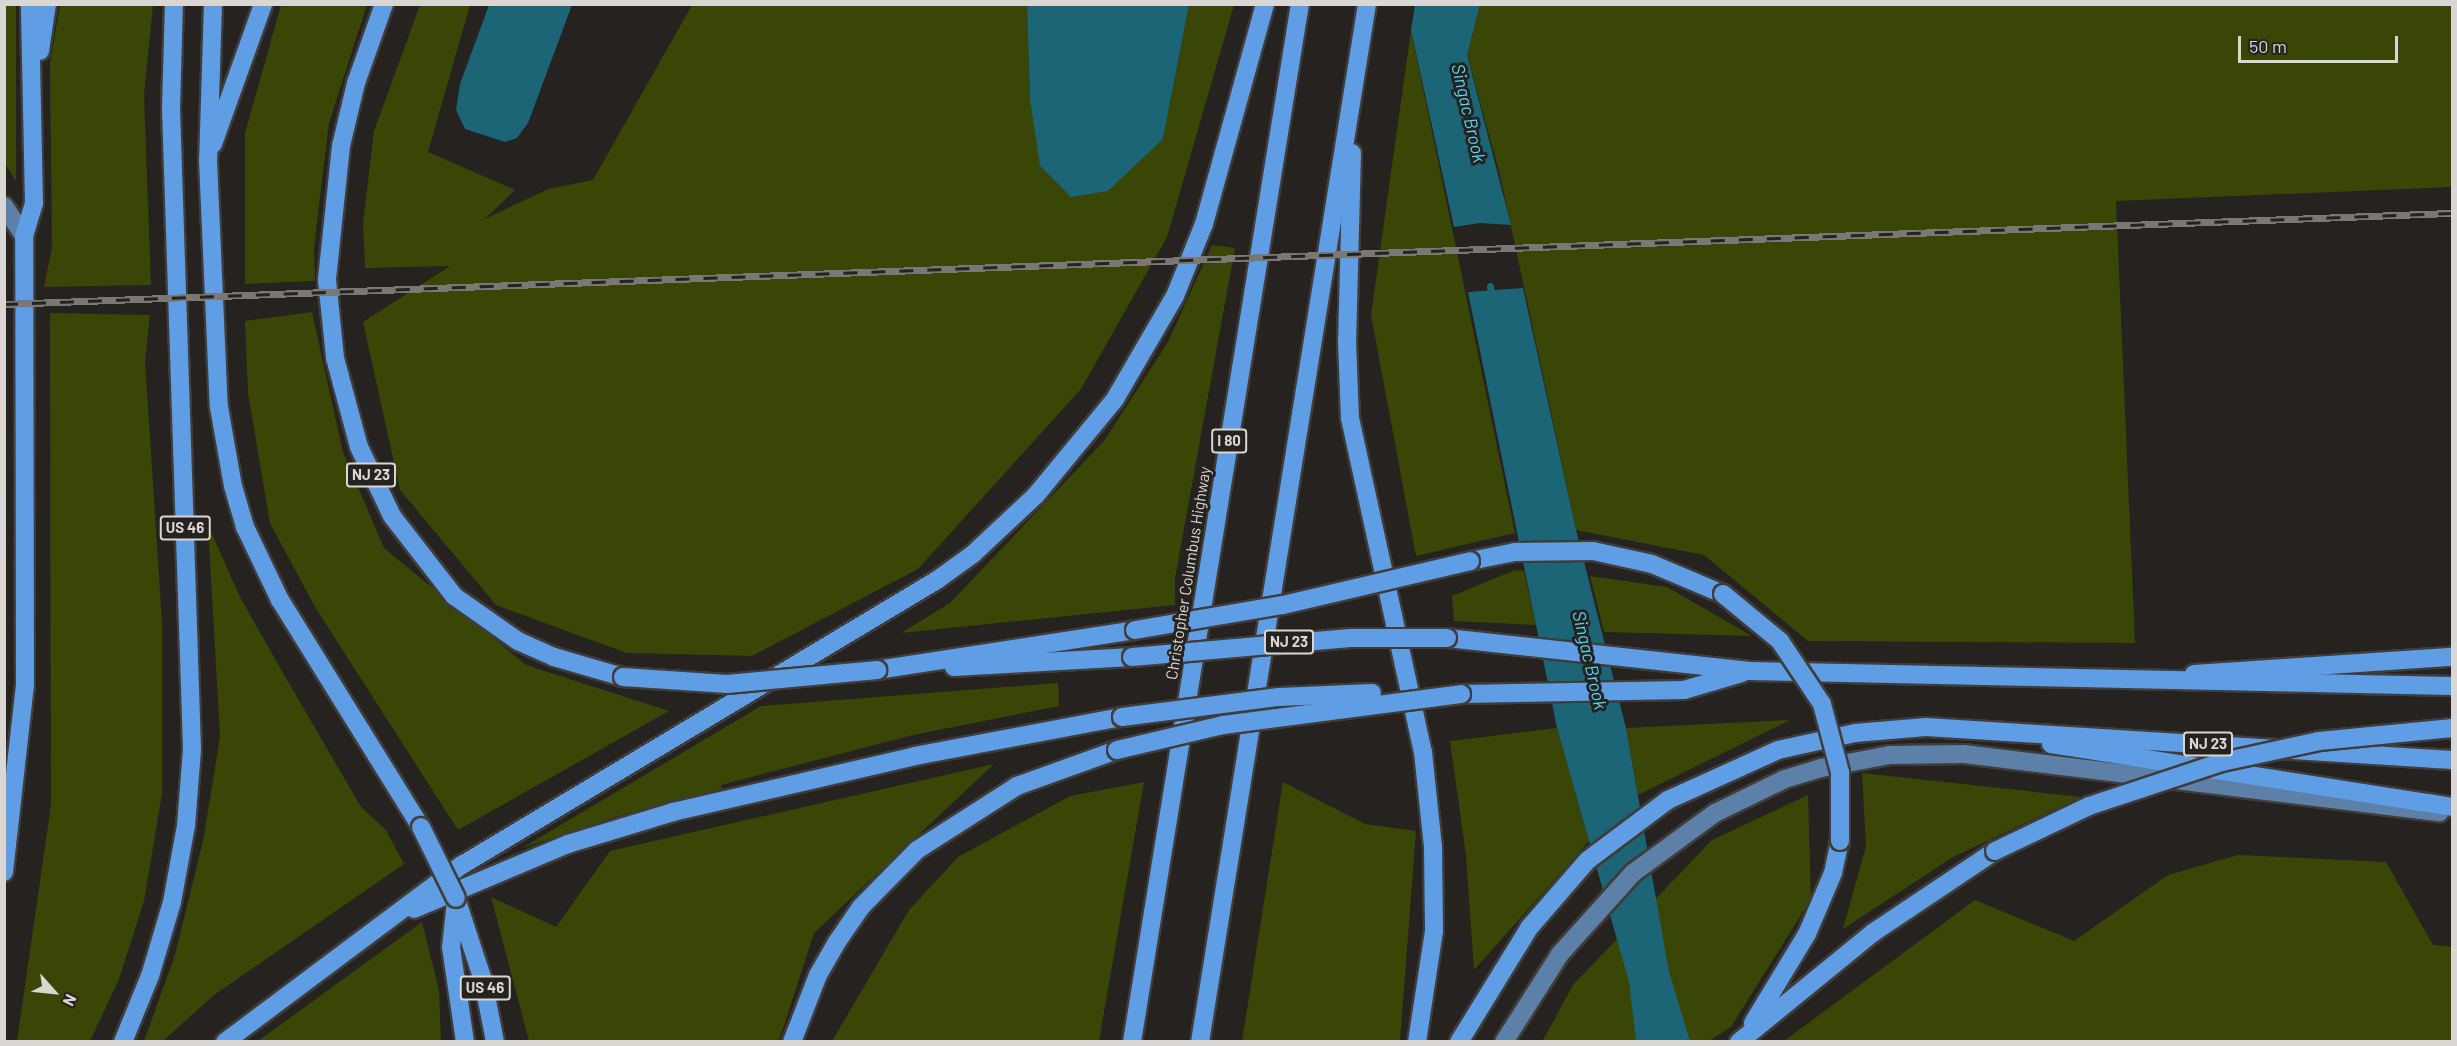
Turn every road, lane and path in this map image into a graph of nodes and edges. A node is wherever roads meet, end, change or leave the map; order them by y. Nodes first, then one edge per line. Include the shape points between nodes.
1 (30, 4) edge
2 (47, 4) edge
3 (174, 4) edge
4 (213, 4) edge
5 (263, 4) edge
6 (384, 4) edge
7 (1265, 4) edge
8 (1300, 4) edge
9 (1367, 4) edge
10 (1354, 83) junction
11 (34, 89) junction
12 (208, 160) junction
13 (4, 206) edge
14 (24, 237) junction
15 (2452, 657) edge
16 (877, 670) junction
17 (1750, 671) junction
18 (2111, 682) junction
19 (2452, 686) edge
20 (1461, 694) junction
21 (1964, 728) junction
22 (2452, 728) edge
23 (2452, 760) edge
24 (2452, 807) edge
25 (2452, 813) edge
26 (7, 844) edge
27 (4, 872) edge
28 (456, 898) junction
29 (385, 922) junction
30 (1741, 1040) edge
31 (123, 1041) edge
32 (225, 1041) edge
33 (465, 1041) edge
34 (495, 1041) edge
35 (792, 1041) edge
36 (1132, 1041) edge
37 (1200, 1041) edge
38 (1417, 1041) edge
39 (1459, 1041) edge
40 (1504, 1041) edge

1 - 11 highway
2 - 11 highway
3 - 31 highway, US 46 via 171,109 192,759 172,902 150,976
4 - 12 highway, US 46
5 - 12 highway
6 - 16 highway, NJ 23, bridge via 356,83 341,146 327,280 335,358 359,447 392,516 454,596 518,641 554,657 623,677 727,684
7 - 29 highway via 1204,224 1180,285 1115,399 1036,495 973,554 907,600 462,865
8 - 36 highway, Christopher Columbus Highway / I 80
9 - 10 highway
10 - 37 highway
10 - 38 highway via 1347,341 1350,418 1423,752 1433,847 1431,969
11 - 14 highway via 34,203
12 - 28 highway, US 46, bridge via 219,407 245,526 300,635 421,827
13 - 14 main road
14 - 26 highway via 27,627 21,746
15 - 18 highway
16 - 17 highway, NJ 23, bridge via 1132,657 1350,638 1447,638 1529,643
16 - 30 highway, bridge via 1283,605 1515,552 1593,551 1652,564 1723,594 1780,641 1822,704 1840,772 1840,841 1833,873 1807,934
17 - 18 highway, NJ 23
17 - 20 highway via 1684,690
18 - 19 highway, NJ 23
20 - 29 highway, bridge via 1322,694 1122,717 925,753 673,812 568,843
20 - 35 highway, bridge via 1223,725 1117,750 1017,786 917,850 861,907 818,975
21 - 23 highway, NJ 23
21 - 24 highway
21 - 39 highway, NJ 23 via 1855,733 1778,750 1704,780 1647,814 1588,861 1529,928
22 - 30 highway, bridge via 2319,741 2222,762 2089,806 1995,851 1874,932
25 - 40 main road via 2371,806 2043,761 1928,753 1854,760 1785,779 1715,813 1658,852 1594,912 1542,980
26 - 27 highway
28 - 33 highway via 451,947
28 - 34 highway, US 46 via 471,936
29 - 32 highway

